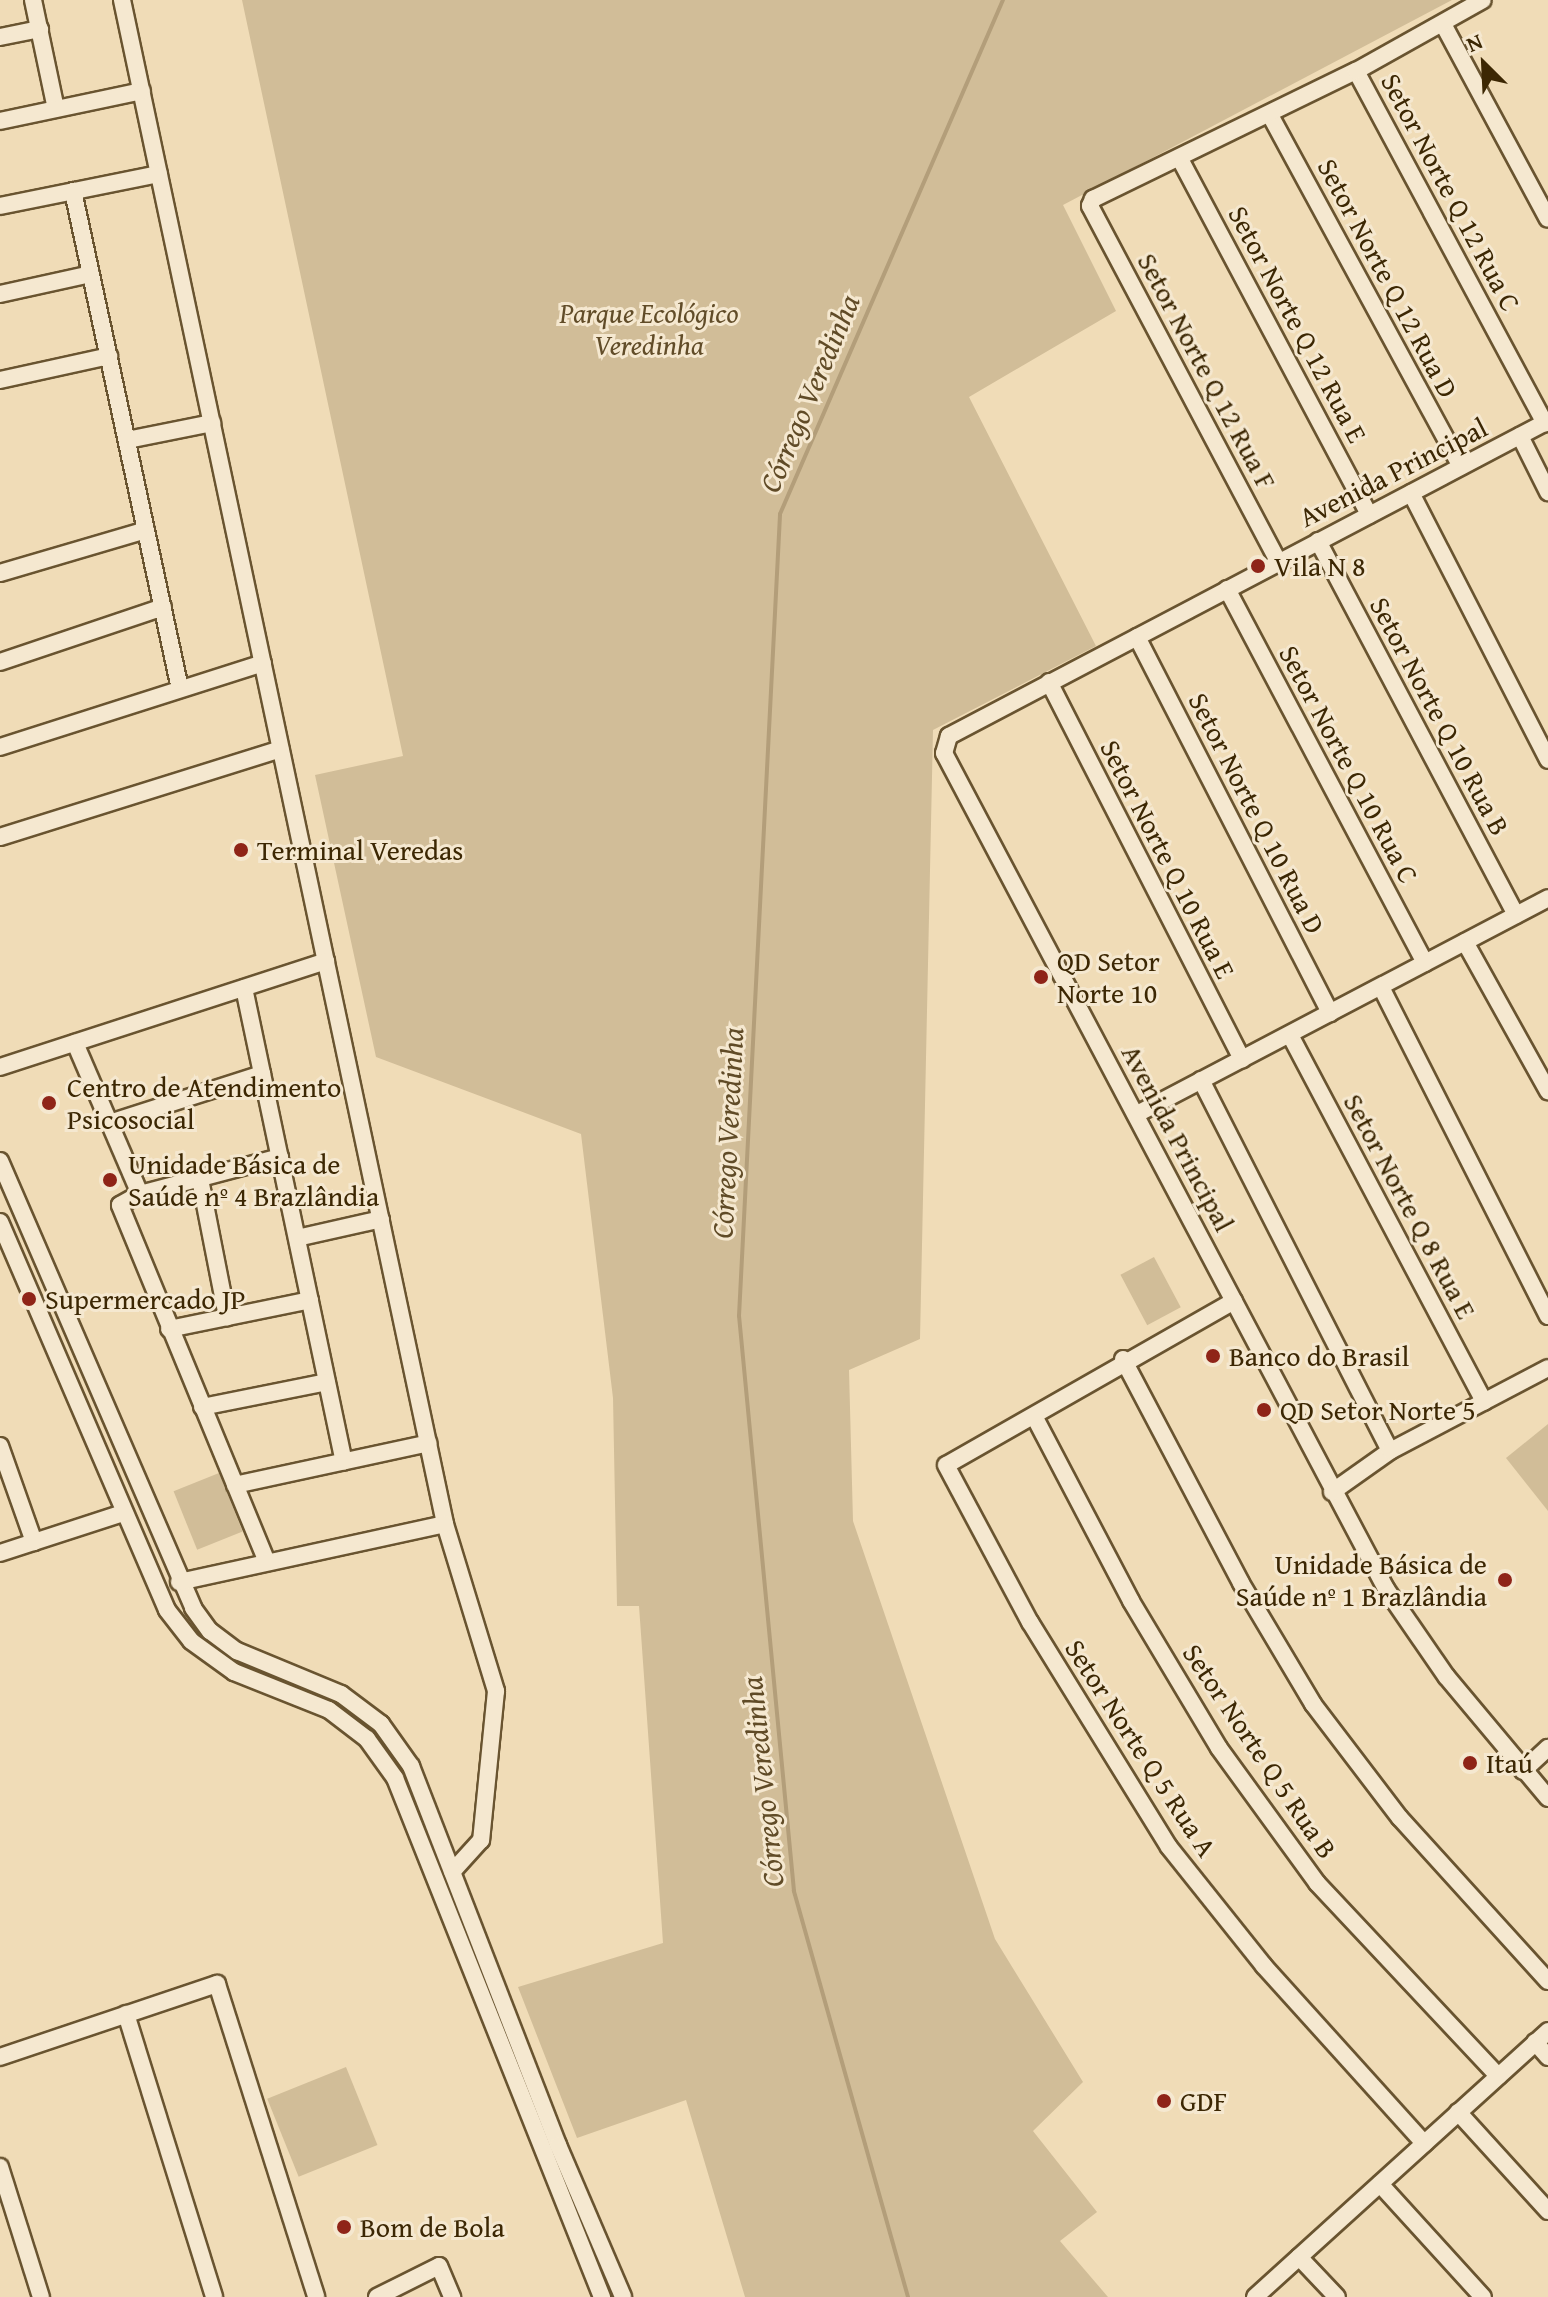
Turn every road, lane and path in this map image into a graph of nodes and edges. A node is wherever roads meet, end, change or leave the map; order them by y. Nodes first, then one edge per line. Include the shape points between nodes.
1 (33, 0) edge
2 (122, 0) edge
3 (1483, 0) edge
4 (1443, 24) junction
5 (40, 29) junction
6 (0, 37) edge
7 (1356, 71) junction
8 (142, 91) junction
9 (56, 109) junction
10 (1270, 115) junction
11 (0, 121) edge
12 (1180, 159) junction
13 (159, 174) junction
14 (73, 191) junction
15 (0, 206) edge
16 (1548, 219) edge
17 (91, 274) junction
18 (0, 294) edge
19 (109, 356) junction
20 (0, 380) edge
21 (1546, 422) edge
22 (212, 423) junction
23 (1520, 436) junction
24 (127, 440) junction
25 (1461, 467) junction
26 (1548, 492) edge
27 (1411, 493) junction
28 (1369, 515) junction
29 (146, 530) junction
30 (1318, 541) junction
31 (1278, 561) junction
32 (0, 573) edge
33 (1227, 589) junction
34 (163, 607) junction
35 (1137, 637) junction
36 (0, 662) edge
37 (263, 663) junction
38 (1049, 682) junction
39 (180, 689) junction
40 (0, 747) edge
41 (281, 749) junction
42 (1548, 760) edge
43 (0, 837) edge
44 (1548, 898) edge
45 (1516, 915) junction
46 (1465, 942) junction
47 (326, 961) junction
48 (1425, 963) junction
49 (1381, 987) junction
50 (244, 988) junction
51 (1330, 1013) junction
52 (1290, 1035) junction
53 (75, 1043) junction
54 (1242, 1059) junction
55 (1, 1067) edge
56 (262, 1074) junction
57 (1201, 1080) junction
58 (1548, 1091) edge
59 (1137, 1114) junction
60 (109, 1123) junction
61 (280, 1157) junction
62 (0, 1161) edge
63 (200, 1179) junction
64 (140, 1194) junction
65 (22, 1213) junction
66 (381, 1219) junction
67 (0, 1222) edge
68 (297, 1238) junction
69 (310, 1300) junction
70 (1234, 1301) junction
71 (1548, 1316) edge
72 (227, 1317) junction
73 (169, 1329) junction
74 (84, 1359) junction
75 (1123, 1359) junction
76 (61, 1368) junction
77 (1548, 1368) edge
78 (327, 1382) junction
79 (98, 1392) junction
80 (75, 1400) junction
81 (1484, 1402) junction
82 (202, 1407) junction
83 (1034, 1416) junction
84 (429, 1443) junction
85 (0, 1446) edge
86 (1390, 1451) junction
87 (344, 1462) junction
88 (235, 1485) junction
89 (1332, 1492) junction
90 (123, 1513) junction
91 (445, 1524) junction
92 (34, 1542) junction
93 (0, 1553) edge
94 (169, 1558) junction
95 (267, 1562) junction
96 (147, 1565) junction
97 (179, 1580) junction
98 (158, 1589) junction
99 (225, 1643) junction
100 (213, 1657) junction
101 (1548, 1748) edge
102 (1523, 1771) junction
103 (1548, 1798) edge
104 (452, 1872) junction
105 (1548, 1981) edge
106 (126, 2014) junction
107 (1548, 2031) edge
108 (1535, 2042) junction
109 (0, 2057) edge
110 (1548, 2057) edge
111 (1498, 2076) junction
112 (1458, 2112) junction
113 (1424, 2143) junction
114 (550, 2148) junction
115 (0, 2167) edge
116 (1380, 2184) junction
117 (1548, 2211) edge
118 (1299, 2257) junction
119 (41, 2297) edge
120 (214, 2297) edge
121 (316, 2297) edge
122 (377, 2297) edge
123 (452, 2297) edge
124 (602, 2297) edge
125 (623, 2297) edge
126 (1255, 2297) edge
127 (1337, 2297) edge
128 (1483, 2297) edge

1 - 5 street
2 - 8 street
3 - 4 street
4 - 7 street
4 - 16 street
5 - 6 street
5 - 9 street
7 - 10 street
7 - 21 street, Setor Norte Q 12 Rua C
8 - 9 street
8 - 13 street
9 - 11 street
10 - 12 street
10 - 25 street, Setor Norte Q 12 Rua D
12 - 28 street, Setor Norte Q 12 Rua E
12 - 31 street, Setor Norte Q 12 Rua F via 1093,199 1090,206
13 - 14 street
13 - 22 street
14 - 15 street
14 - 17 street
17 - 18 street
17 - 19 street
19 - 20 street
19 - 24 street
21 - 23 street, Avenida Principal
22 - 24 street
22 - 37 street
23 - 25 street, Avenida Principal
23 - 26 street
24 - 29 street
25 - 27 street, Avenida Principal
27 - 28 street, Avenida Principal
27 - 42 street
28 - 30 street, Avenida Principal
29 - 32 street
29 - 34 street
30 - 31 street, Avenida Principal
30 - 45 street, Setor Norte Q 10 Rua B
31 - 33 street, Avenida Principal
33 - 35 street, Avenida Principal
33 - 48 street, Setor Norte Q 10 Rua C
34 - 36 street
34 - 39 street
35 - 38 street, Avenida Principal
35 - 51 street, Setor Norte Q 10 Rua D
37 - 39 street
37 - 41 street
38 - 54 street, Setor Norte Q 10 Rua E
38 - 59 street, Avenida Principal via 949,736 944,753
39 - 40 street
41 - 43 street
41 - 47 street
44 - 45 street
45 - 46 street
46 - 48 street
46 - 58 street
47 - 50 street
47 - 66 street
48 - 49 street
49 - 51 street
49 - 71 street
50 - 53 street
50 - 56 street
51 - 52 street
52 - 54 street
52 - 81 street, Setor Norte Q 8 Rua E
53 - 55 street
53 - 60 street
54 - 57 street
56 - 60 street
56 - 61 street
57 - 59 street
57 - 86 street
59 - 70 street, Avenida Principal
60 - 64 street
61 - 63 street
61 - 68 street
62 - 65 street
63 - 64 street
63 - 72 street
64 - 73 street via 120,1205 120,1214
65 - 67 street
65 - 74 street
66 - 68 street
66 - 84 street
67 - 76 street
68 - 69 street
69 - 72 street
69 - 78 street
70 - 75 street
70 - 89 street, Avenida Principal
72 - 73 street
73 - 82 street
74 - 76 street via 71,1372
74 - 79 street
75 - 83 street
75 - 105 street via 1241,1583 1313,1704 1400,1818
76 - 80 street
77 - 81 street
78 - 82 street
78 - 87 street
79 - 80 street via 89,1388
79 - 94 street
80 - 90 street
81 - 86 street
82 - 88 street
83 - 111 street, Setor Norte Q 5 Rua B via 1131,1601 1219,1748 1317,1883
83 - 113 street, Setor Norte Q 5 Rua A via 946,1465 1030,1622 1169,1847 1264,1966
84 - 87 street
84 - 91 street
85 - 92 street
86 - 89 street
87 - 88 street
88 - 95 street
89 - 102 street, Avenida Principal via 1386,1589 1446,1676
90 - 92 street
90 - 96 street
91 - 95 street
91 - 104 street via 496,1691 481,1840
92 - 93 street
94 - 96 street via 162,1570
94 - 97 street
95 - 97 street
96 - 98 street
97 - 98 street via 166,1577
97 - 99 street via 210,1631
98 - 100 street via 191,1641
99 - 100 street
99 - 104 street via 341,1694 381,1724 411,1766
100 - 114 street via 234,1672 329,1710 367,1739 395,1778
101 - 102 street
102 - 103 street, Avenida Principal
104 - 114 street
106 - 109 street
106 - 120 street
106 - 121 street via 217,1984
107 - 108 street
108 - 110 street
108 - 111 street
111 - 112 street
112 - 113 street
112 - 117 street
113 - 116 street
114 - 124 street
114 - 125 street
115 - 119 street
116 - 118 street
116 - 128 street
118 - 126 street
118 - 127 street
122 - 123 street via 439,2266

